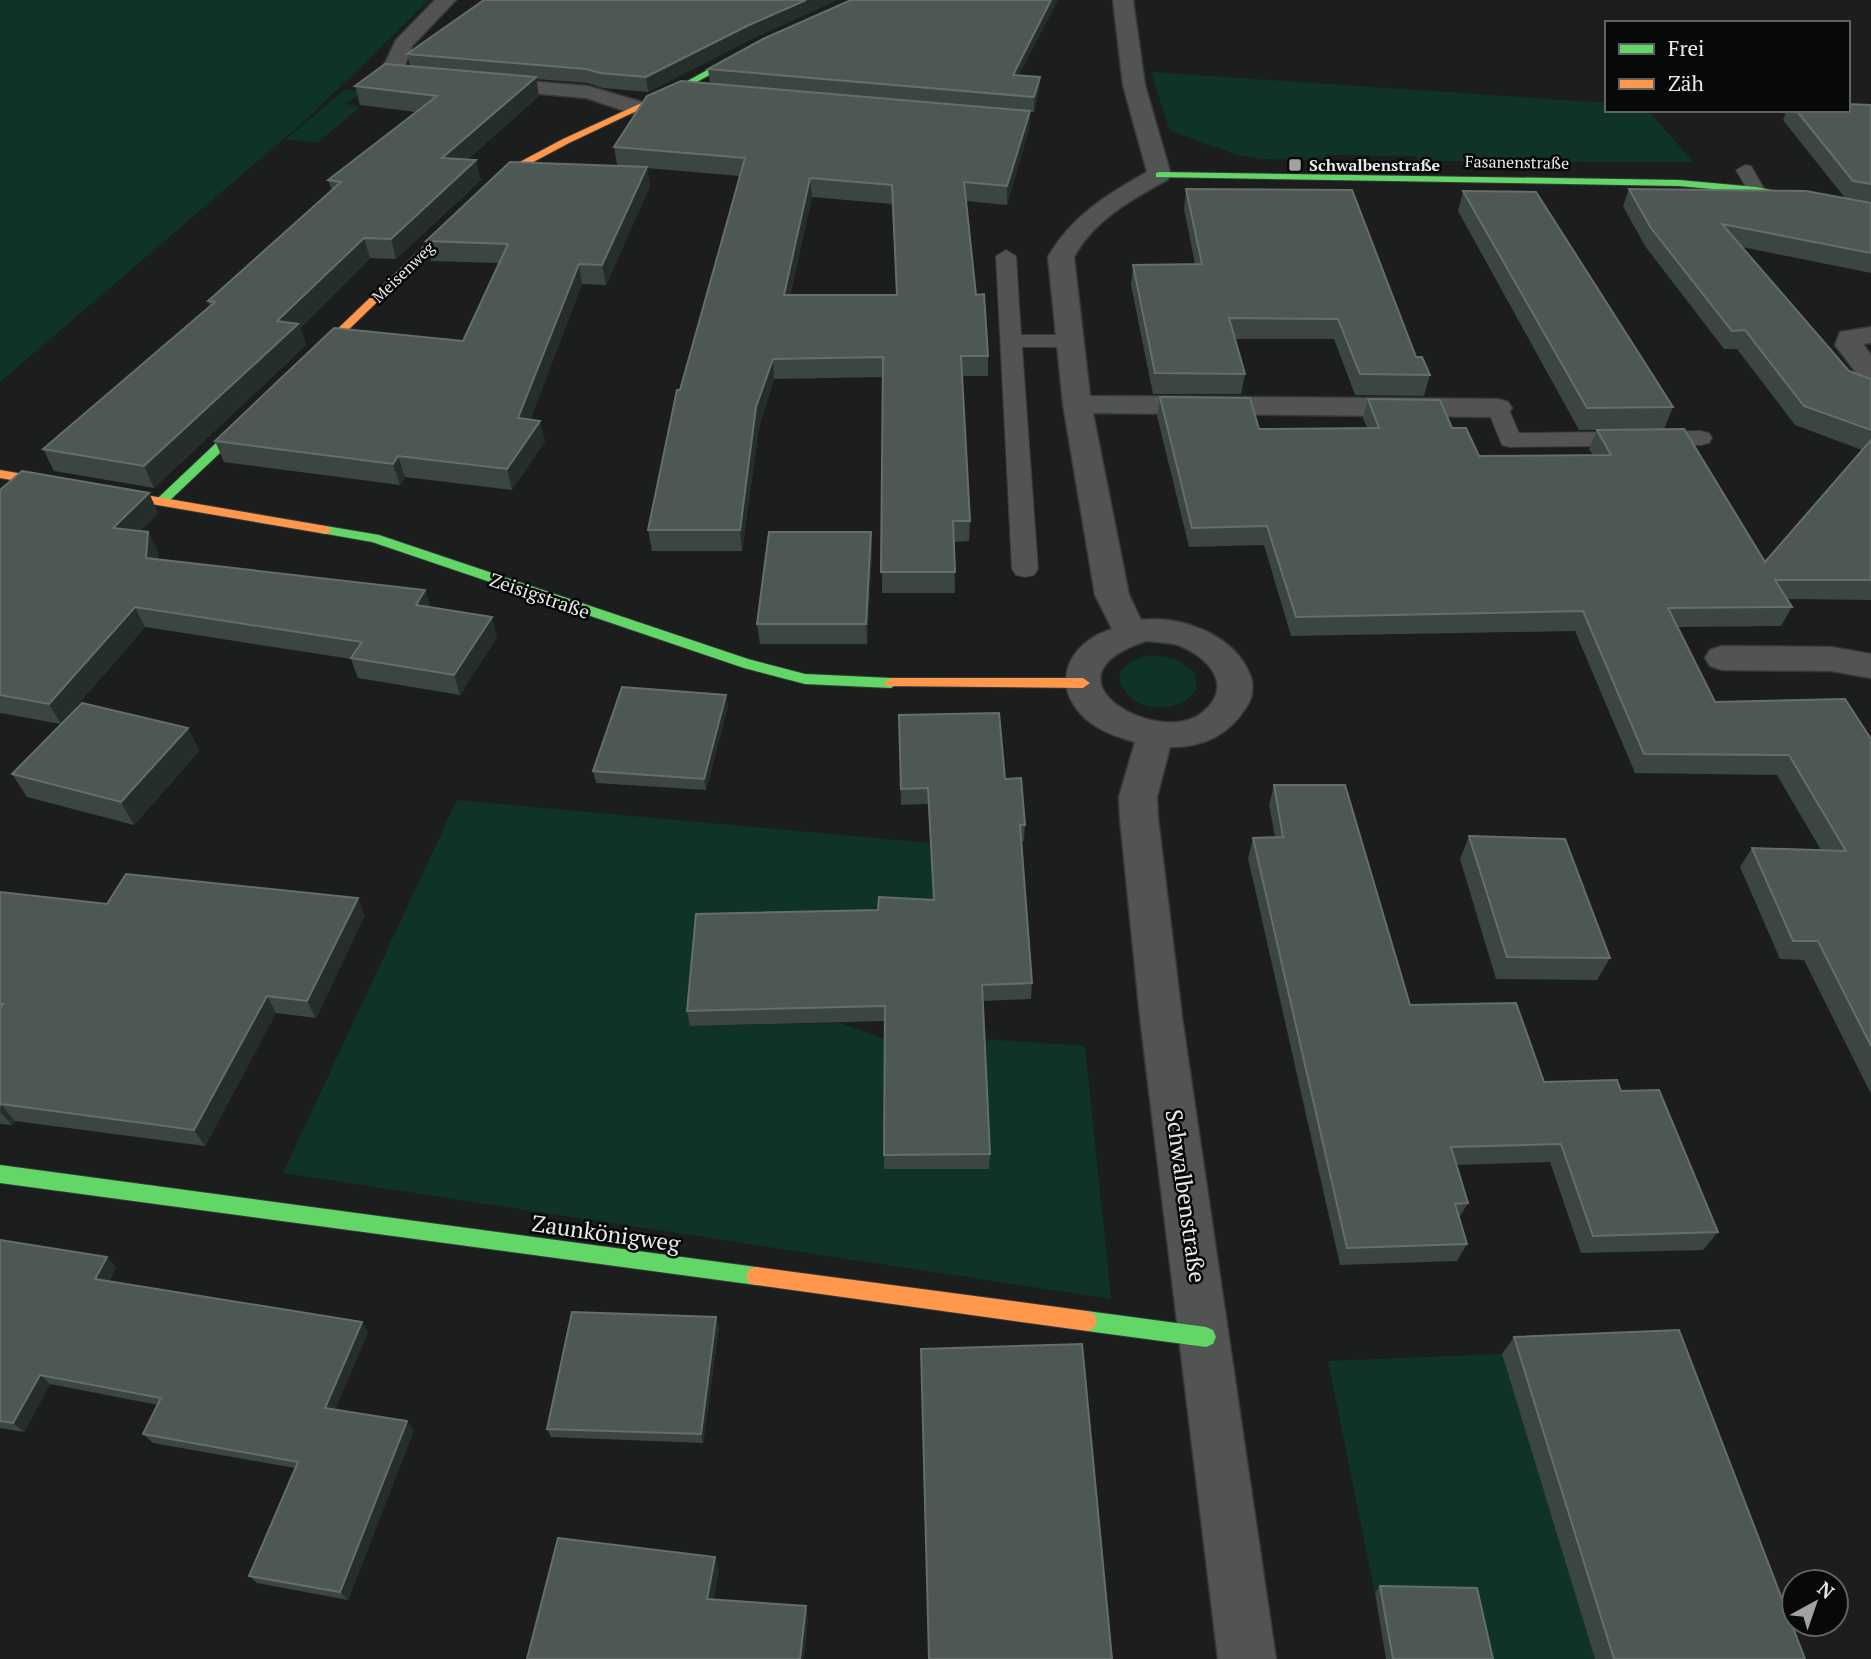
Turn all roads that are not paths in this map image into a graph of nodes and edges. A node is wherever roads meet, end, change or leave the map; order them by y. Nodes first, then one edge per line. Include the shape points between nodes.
1 (446, 0) edge
2 (1123, 0) edge
3 (766, 43) edge
4 (677, 90) junction
5 (717, 93) edge
6 (637, 108) junction
7 (1745, 170) dead end
8 (1159, 175) junction
9 (1756, 190) junction
10 (1871, 213) edge
11 (1006, 256) dead end
12 (1871, 335) edge
13 (1012, 341) junction
14 (1070, 341) junction
15 (1871, 373) edge
16 (292, 378) edge
17 (272, 397) edge
18 (1077, 404) junction
19 (1498, 408) joint
20 (1702, 438) dead end
21 (0, 474) edge
22 (162, 501) junction
23 (1025, 569) dead end
24 (1131, 633) junction
25 (1722, 658) dead end
26 (1871, 666) edge
27 (1083, 683) junction
28 (1155, 734) junction
29 (0, 1174) edge
30 (1206, 1337) junction
31 (1247, 1659) edge

1 - 6 street via 403,44 390,76 588,92
2 - 8 street via 1134,85
3 - 4 street, Meisenweg
4 - 5 street, Meisenweg
4 - 6 street, Meisenweg
6 - 16 street, Meisenweg via 503,174
7 - 9 lane
8 - 9 street, Fasanenstraße via 1640,182
8 - 14 street via 1085,223 1069,240 1061,257
9 - 10 street, Fasanenstraße
11 - 13 lane
12 - 15 street via 1850,338 1849,345
13 - 14 lane
13 - 23 lane
14 - 18 street
17 - 22 street
18 - 19 street
18 - 24 street via 1112,595
19 - 20 lane via 1510,440
21 - 22 street, Zeisigstraße
22 - 27 street, Zeisigstraße via 374,538 731,659 805,679
24 - 27 street via 1102,643 1088,656
24 - 28 street via 1168,632 1191,638 1228,663 1236,680 1235,698 1225,714 1208,726 1184,734
25 - 26 street via 1831,659
27 - 28 street via 1092,704 1108,718
28 - 30 street, Schwalbenstraße via 1139,797 1139,818
29 - 30 street, Zaunkönigweg
30 - 31 street, Schwalbenstraße

